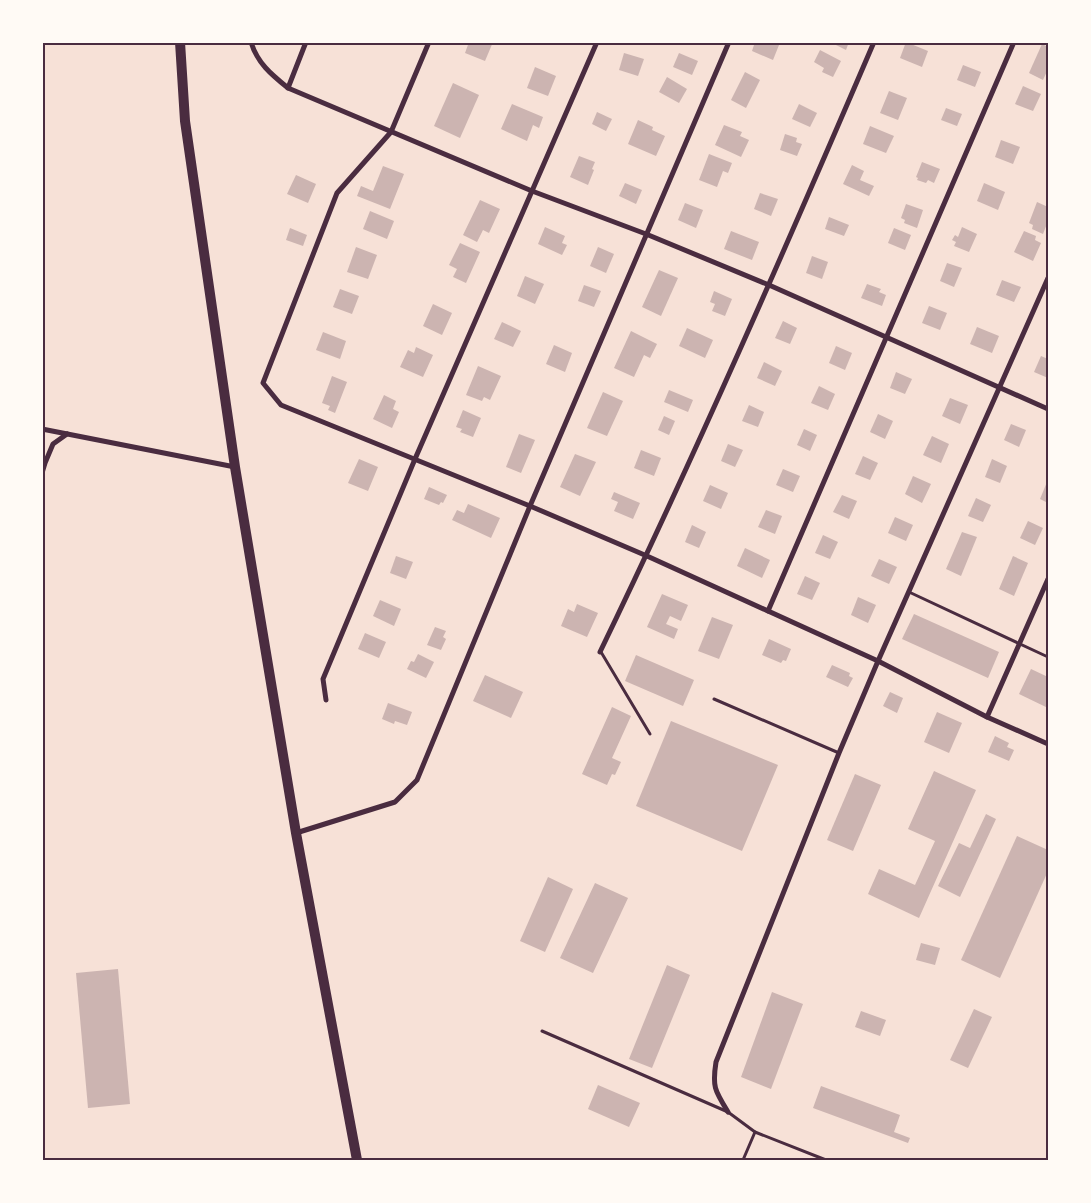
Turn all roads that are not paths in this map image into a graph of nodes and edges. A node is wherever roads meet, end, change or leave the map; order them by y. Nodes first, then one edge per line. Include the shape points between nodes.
1 (180, 42) edge
2 (251, 42) edge
3 (306, 42) edge
4 (429, 42) edge
5 (597, 42) edge
6 (729, 42) edge
7 (874, 42) edge
8 (1014, 42) edge
9 (288, 88) junction
10 (391, 132) junction
11 (532, 191) junction
12 (646, 234) junction
13 (1048, 278) edge
14 (769, 285) junction
15 (886, 337) junction
16 (1001, 387) junction
17 (1048, 409) edge
18 (42, 430) edge
19 (68, 434) junction
20 (415, 459) junction
21 (235, 467) junction
22 (42, 473) edge
23 (530, 506) junction
24 (646, 556) junction
25 (1048, 579) edge
26 (909, 592) junction
27 (768, 611) junction
28 (1020, 644) junction
29 (600, 652) joint
30 (1048, 657) edge
31 (878, 661) junction
32 (714, 699) dead end
33 (326, 700) dead end
34 (987, 717) junction
35 (650, 734) dead end
36 (1048, 744) edge
37 (839, 753) junction
38 (296, 833) junction
39 (542, 1031) dead end
40 (728, 1112) junction
41 (755, 1132) junction
42 (356, 1160) edge
43 (743, 1160) edge
44 (826, 1160) edge

1 - 21 main road via 185,121
2 - 9 street via 268,72
3 - 9 street
4 - 10 street
5 - 11 street
6 - 12 street
7 - 14 street
8 - 15 street
9 - 10 street
10 - 11 street
10 - 20 street via 337,193 263,382 280,405
11 - 12 street
11 - 20 street
12 - 14 street
12 - 23 street
13 - 16 street
14 - 15 street
14 - 24 street
15 - 16 street
15 - 27 street
16 - 17 street
16 - 26 street
18 - 19 street
19 - 21 street
19 - 22 street via 53,444
20 - 23 street
20 - 33 street via 323,679
21 - 38 main road
23 - 24 street
23 - 38 street via 417,780 396,802
24 - 27 street
24 - 29 street
25 - 28 street
26 - 28 lane
26 - 31 street
27 - 31 street
28 - 30 lane
28 - 34 street
29 - 35 lane
31 - 34 street
31 - 37 street
32 - 37 lane
34 - 36 street
37 - 40 street via 716,1062 713,1080
38 - 42 main road
39 - 40 lane
40 - 41 lane
41 - 43 lane
41 - 44 lane

